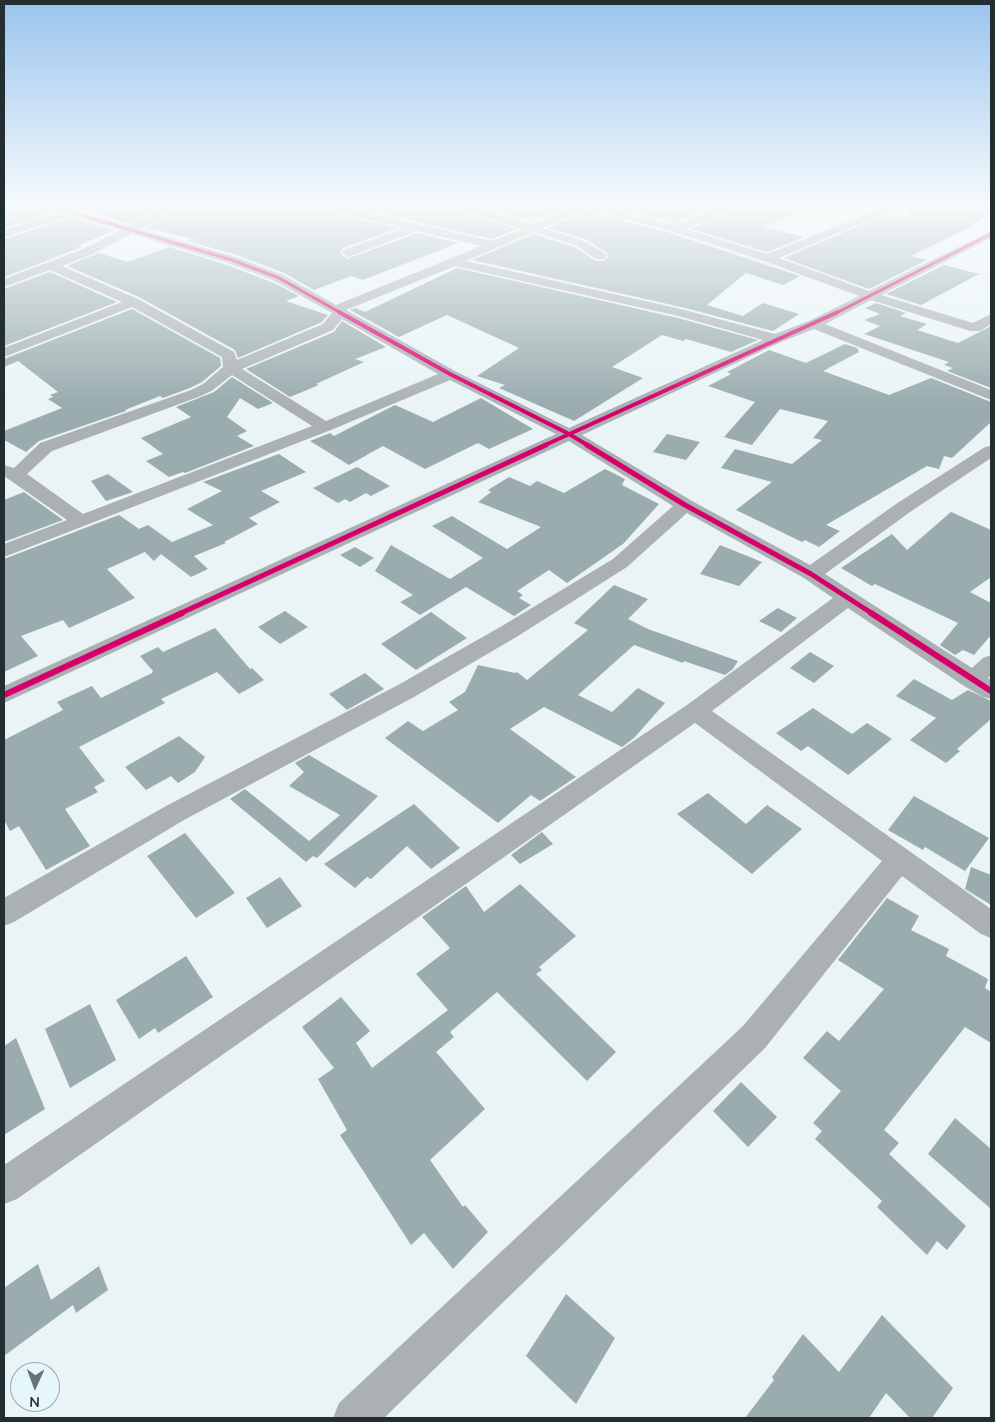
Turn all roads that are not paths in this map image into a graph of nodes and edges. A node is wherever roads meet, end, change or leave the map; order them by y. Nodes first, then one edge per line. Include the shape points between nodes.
1 (33, 272) edge
2 (66, 272) edge
3 (264, 272) edge
4 (429, 272) edge
5 (500, 272) edge
6 (807, 272) edge
7 (917, 272) edge
8 (4, 282) edge
9 (870, 296) junction
10 (134, 302) junction
11 (336, 311) junction
12 (991, 318) edge
13 (814, 324) junction
14 (776, 340) junction
15 (4, 353) edge
16 (231, 368) junction
17 (450, 374) junction
18 (991, 395) edge
19 (325, 427) junction
20 (569, 434) junction
21 (991, 451) edge
22 (10, 472) edge
23 (685, 504) junction
24 (80, 521) junction
25 (4, 551) edge
26 (811, 574) junction
27 (847, 598) junction
28 (991, 663) edge
29 (982, 686) edge
30 (4, 695) edge
31 (695, 711) junction
32 (901, 858) junction
33 (4, 913) edge
34 (991, 925) edge
35 (4, 1186) edge
36 (354, 1418) edge

1 - 8 street
2 - 10 street
3 - 11 street
4 - 11 street
5 - 14 street via 681,313
6 - 9 street
7 - 9 street
9 - 12 street via 975,328
9 - 13 street
10 - 15 street
10 - 16 street via 229,355
11 - 16 street via 328,327
11 - 17 street
13 - 14 street
13 - 18 street
14 - 20 street
16 - 19 street
16 - 22 street via 196,393 46,447
17 - 19 street
17 - 20 street
19 - 24 street
20 - 23 street
20 - 30 street
21 - 26 street via 903,508
22 - 24 street
23 - 26 street
23 - 33 street via 620,563 510,631 406,691 175,813
24 - 25 street
26 - 27 street
27 - 29 street
27 - 31 street
28 - 29 street
31 - 32 street
31 - 35 street
32 - 34 street
32 - 36 street via 754,1037

